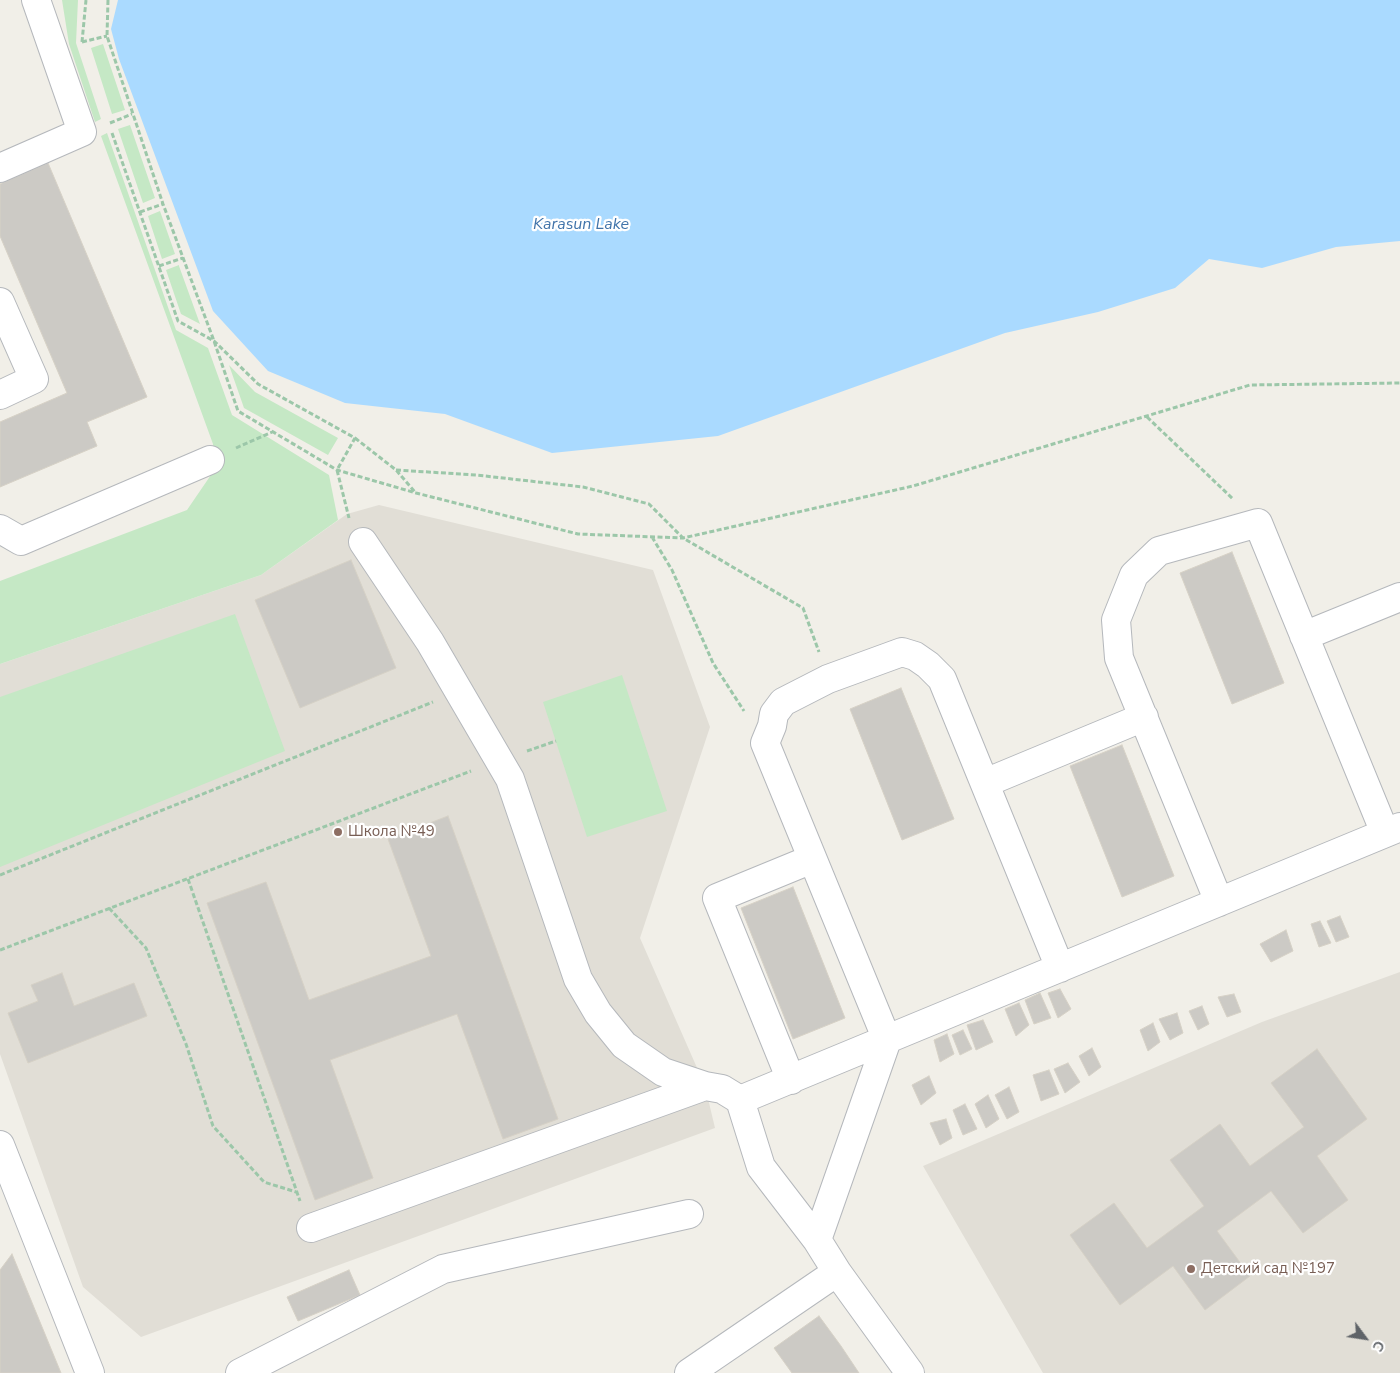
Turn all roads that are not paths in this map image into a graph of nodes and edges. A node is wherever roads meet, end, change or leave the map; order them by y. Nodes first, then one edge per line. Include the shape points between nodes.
1 (36, 0) edge
2 (0, 168) edge
3 (0, 302) edge
4 (0, 395) edge
5 (210, 460) road end
6 (0, 529) edge
7 (363, 542) dead end
8 (1400, 596) edge
9 (1304, 636) junction
10 (1144, 718) junction
11 (985, 783) junction
12 (1393, 830) edge
13 (812, 858) junction
14 (1219, 902) junction
15 (1060, 968) junction
16 (887, 1040) junction
17 (791, 1080) junction
18 (706, 1086) junction
19 (740, 1100) junction
20 (0, 1145) edge
21 (689, 1214) dead end
22 (311, 1228) road end
23 (817, 1240) junction
24 (837, 1272) junction
25 (90, 1373) edge
26 (240, 1373) edge
27 (690, 1373) edge
28 (910, 1373) edge

1 - 2 lane via 82,132
3 - 4 lane via 34,378
5 - 6 lane via 21,541
7 - 18 lane via 430,642 510,779 578,979 598,1013 624,1045 664,1072
8 - 9 lane
9 - 10 lane via 1258,523 1159,550 1134,575 1116,620 1119,658
9 - 12 lane
10 - 11 lane
10 - 14 lane
11 - 13 lane via 942,679 915,656 902,652 828,679 783,702 774,714 765,743
11 - 15 lane
12 - 14 lane
13 - 16 lane
13 - 17 lane via 717,898
14 - 15 lane
15 - 16 lane
16 - 17 lane
16 - 23 lane
17 - 19 lane
18 - 19 lane via 722,1089
18 - 22 lane
19 - 23 lane via 762,1167
20 - 25 lane
21 - 26 lane via 443,1269
23 - 24 lane
24 - 27 lane
24 - 28 lane

